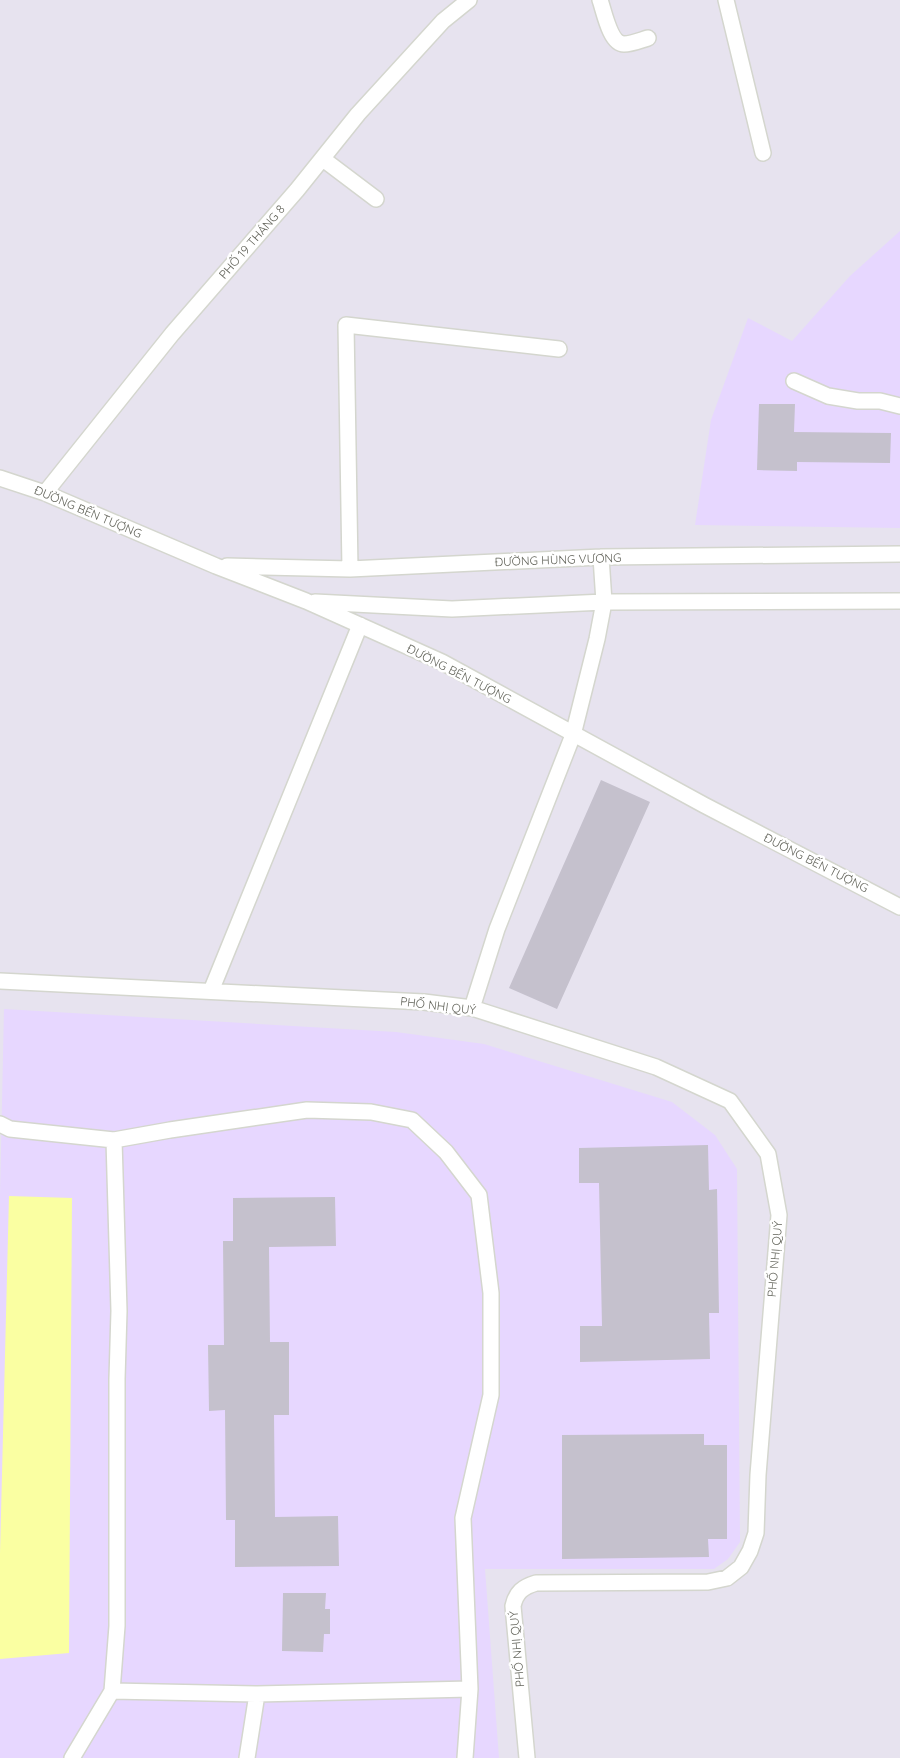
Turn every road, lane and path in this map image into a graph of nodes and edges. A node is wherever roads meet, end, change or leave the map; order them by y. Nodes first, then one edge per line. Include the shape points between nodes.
1 (469, 0) edge
2 (600, 0) edge
3 (726, 0) edge
4 (648, 38) dead end
5 (763, 153) dead end
6 (323, 159) junction
7 (376, 199) dead end
8 (559, 349) dead end
9 (794, 381) dead end
10 (900, 406) edge
11 (0, 478) edge
12 (45, 493) junction
13 (900, 554) edge
14 (601, 557) junction
15 (216, 566) junction
16 (350, 569) junction
17 (306, 601) junction
18 (900, 601) edge
19 (604, 602) junction
20 (360, 625) junction
21 (574, 735) junction
22 (900, 907) edge
23 (0, 981) edge
24 (211, 991) junction
25 (472, 1008) junction
26 (0, 1124) edge
27 (114, 1140) junction
28 (470, 1689) junction
29 (112, 1691) junction
30 (256, 1694) junction
31 (72, 1758) edge
32 (247, 1758) edge
33 (465, 1758) edge
34 (526, 1758) edge

1 - 6 street, PHỐ 19 THÁNG 8 via 443,21 358,114
2 - 4 street via 613,38 619,43
3 - 5 street
6 - 7 street
6 - 12 street, PHỐ 19 THÁNG 8 via 172,334
8 - 16 street via 346,325
9 - 10 street via 828,396
11 - 12 street, ĐƯỜNG BẾN TƯỢNG
12 - 15 street, ĐƯỜNG BẾN TƯỢNG
13 - 14 street, ĐƯỜNG HÙNG VƯƠNG
14 - 16 street, ĐƯỜNG HÙNG VƯƠNG
14 - 19 street
15 - 16 street, ĐƯỜNG HÙNG VƯƠNG
15 - 17 street, ĐƯỜNG BẾN TƯỢNG
17 - 19 street via 452,609
17 - 20 street, ĐƯỜNG BẾN TƯỢNG
18 - 19 street
19 - 21 street
20 - 21 street, ĐƯỜNG BẾN TƯỢNG via 442,662
20 - 24 street
21 - 22 street, ĐƯỜNG BẾN TƯỢNG
21 - 25 street via 497,929
23 - 24 street, PHỐ NHỊ QUÝ
24 - 25 street, PHỐ NHỊ QUÝ via 424,1002
25 - 34 street, PHỐ NHỊ QUÝ via 656,1067 730,1102 768,1154 779,1215 756,1533 750,1551 741,1567 727,1578 708,1582 536,1583 522,1589 513,1606
26 - 27 street via 10,1128
27 - 28 street via 307,1110 371,1112 412,1120 446,1152 479,1195 491,1293 491,1394 464,1518
27 - 29 street via 119,1311 117,1626
28 - 30 street
28 - 33 street
29 - 30 street
29 - 31 street
30 - 32 street

